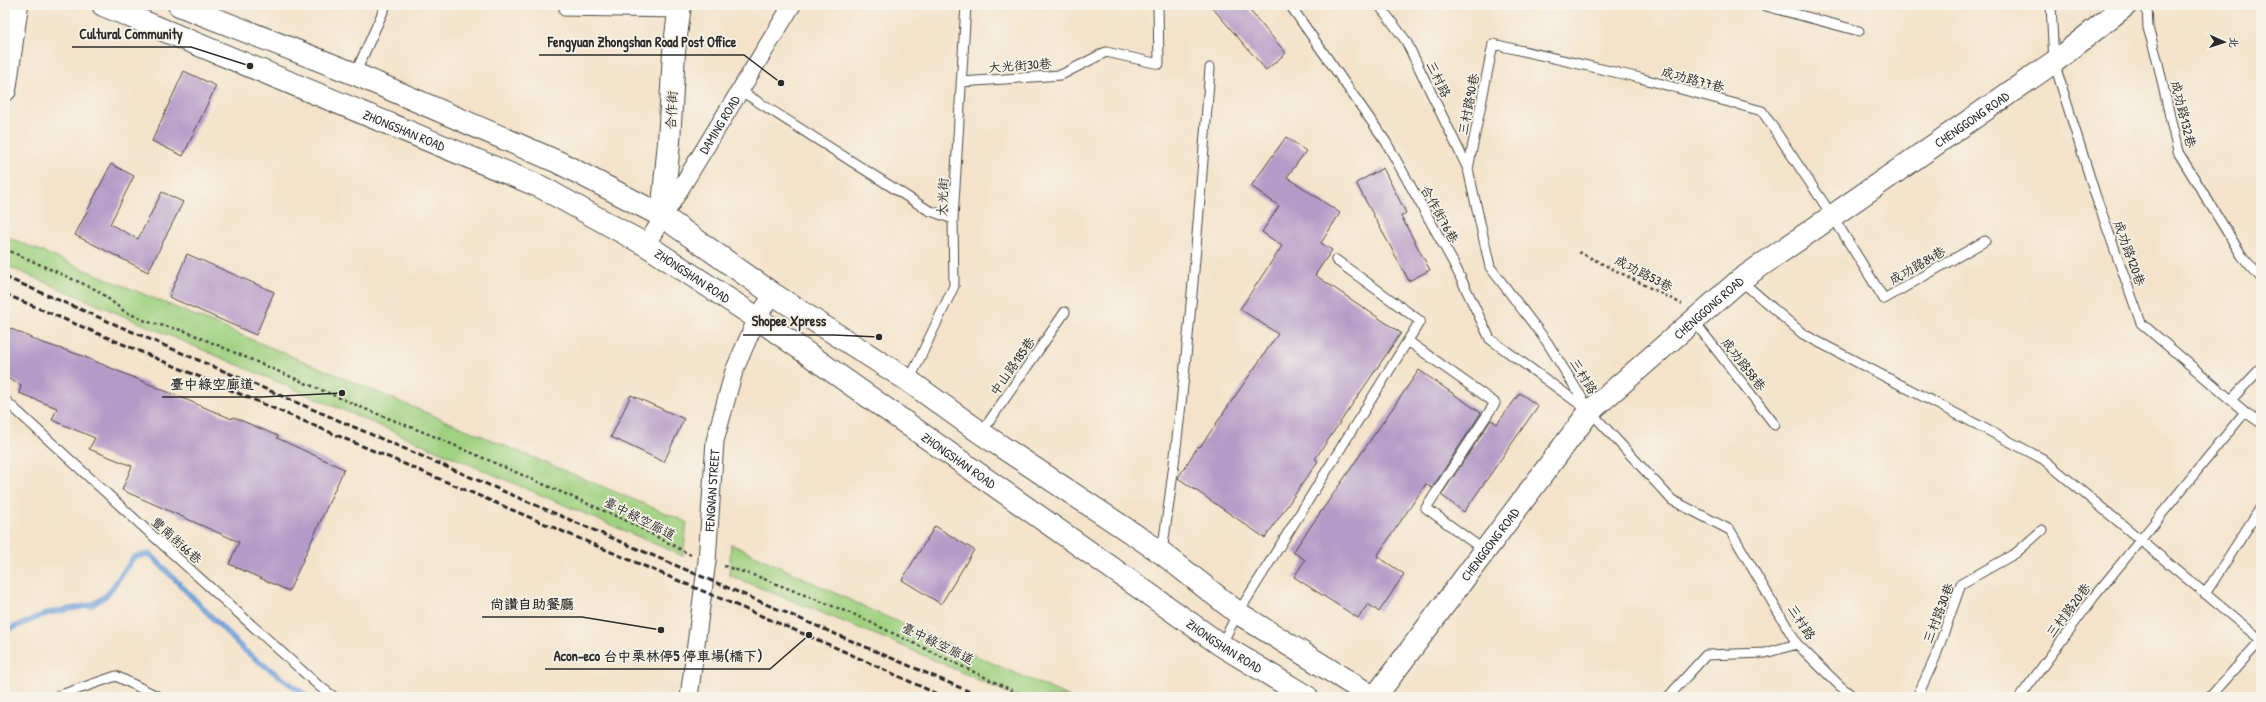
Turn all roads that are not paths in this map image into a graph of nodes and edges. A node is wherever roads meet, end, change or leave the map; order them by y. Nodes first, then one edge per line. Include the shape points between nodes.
1 (10, 5) edge
2 (17, 5) edge
3 (103, 5) edge
4 (179, 5) edge
5 (386, 5) edge
6 (792, 5) edge
7 (966, 5) edge
8 (1158, 5) edge
9 (1290, 5) edge
10 (1380, 5) edge
11 (1762, 5) edge
12 (2051, 5) edge
13 (2126, 5) edge
14 (2147, 5) edge
15 (680, 9) edge
16 (564, 11) dead end
17 (5, 22) edge
18 (1859, 31) dead end
19 (1493, 44) joint
20 (2054, 62) junction
21 (1210, 68) dead end
22 (355, 74) junction
23 (962, 82) junction
24 (5, 90) edge
25 (741, 91) junction
26 (1468, 170) junction
27 (662, 216) junction
28 (1833, 216) junction
29 (953, 219) junction
30 (1985, 241) dead end
31 (646, 245) junction
32 (1336, 260) dead end
33 (2261, 278) edge
34 (1740, 280) junction
35 (773, 294) junction
36 (1065, 312) dead end
37 (757, 318) junction
38 (1693, 320) junction
39 (1408, 341) junction
40 (2261, 368) edge
41 (910, 381) junction
42 (5, 400) edge
43 (2231, 400) junction
44 (1590, 411) junction
45 (2245, 412) junction
46 (2261, 423) edge
47 (1775, 425) dead end
48 (981, 433) junction
49 (2261, 506) edge
50 (2042, 530) dead end
51 (2139, 539) junction
52 (1485, 551) junction
53 (1162, 553) junction
54 (2205, 594) junction
55 (1238, 613) junction
56 (2261, 640) edge
57 (1220, 644) junction
58 (1797, 644) junction
59 (55, 697) edge
60 (159, 697) edge
61 (334, 697) edge
62 (689, 697) edge
63 (1307, 697) edge
64 (1374, 697) edge
65 (1668, 697) edge
66 (1854, 697) edge
67 (1917, 697) edge
68 (2020, 697) edge
69 (2210, 697) edge

1 - 17 main road
2 - 24 main road
3 - 31 main road, ZHONGSHAN ROAD via 540,187
4 - 22 main road
5 - 22 lane
6 - 25 street, DAMING ROAD
7 - 23 lane, 大光街
8 - 23 lane, 大光街30巷 via 1158,64 1106,52 1061,75
9 - 44 lane, 合作街76巷 via 1386,142 1452,262 1490,339
10 - 26 lane, 三村路 via 1406,41
11 - 18 lane
12 - 20 lane, 成功路120巷
13 - 20 main road, CHENGGONG ROAD
14 - 33 lane, 成功路132巷 via 2148,28 2178,152 2242,256
15 - 16 lane
15 - 27 main road, 合作街 via 674,52 670,142
19 - 26 lane, 三村路90巷
19 - 28 lane, 成功路77巷 via 1640,78 1762,111
20 - 28 main road, CHENGGONG ROAD
20 - 43 lane, 成功路120巷 via 2095,194 2141,323
21 - 53 lane via 1194,274
22 - 27 main road via 558,162
23 - 29 lane, 大光街
25 - 27 street, DAMING ROAD
25 - 29 lane via 928,210
26 - 44 lane, 三村路 via 1490,267 1547,342
27 - 31 street, DAMING ROAD
27 - 35 main road
28 - 30 lane, 成功路84巷 via 1884,299
28 - 34 main road, CHENGGONG ROAD
29 - 41 lane, 大光街 via 954,286
31 - 37 main road, ZHONGSHAN ROAD
32 - 39 lane via 1420,321
34 - 38 main road, CHENGGONG ROAD
34 - 51 lane via 1803,334 2043,459
35 - 37 street, FENGNAN STREET
35 - 41 main road
36 - 48 lane, 中山路185巷
37 - 57 main road, ZHONGSHAN ROAD
37 - 62 street, FENGNAN STREET via 734,371 715,441 707,561
38 - 44 main road, CHENGGONG ROAD
38 - 47 lane, 成功路58巷
39 - 52 lane via 1495,403 1426,508
39 - 55 lane
40 - 43 lane
41 - 48 main road
42 - 61 lane, 豐南街66巷 via 150,534
43 - 45 lane, 成功路120巷
44 - 52 main road, CHENGGONG ROAD
44 - 58 lane, 三村路 via 1672,500 1730,530
45 - 46 lane, 成功路120巷
45 - 51 lane, 三村路20巷
48 - 53 main road
49 - 54 lane
50 - 67 lane, 三村路30巷 via 2016,553 1961,584 1935,658
51 - 54 lane
51 - 68 lane, 三村路20巷
52 - 64 main road, CHENGGONG ROAD
53 - 55 main road
54 - 56 lane
55 - 57 lane
55 - 64 main road
56 - 69 lane
57 - 63 main road, ZHONGSHAN ROAD
58 - 65 lane via 1764,653 1706,655
58 - 66 lane, 三村路
59 - 60 lane via 116,676

